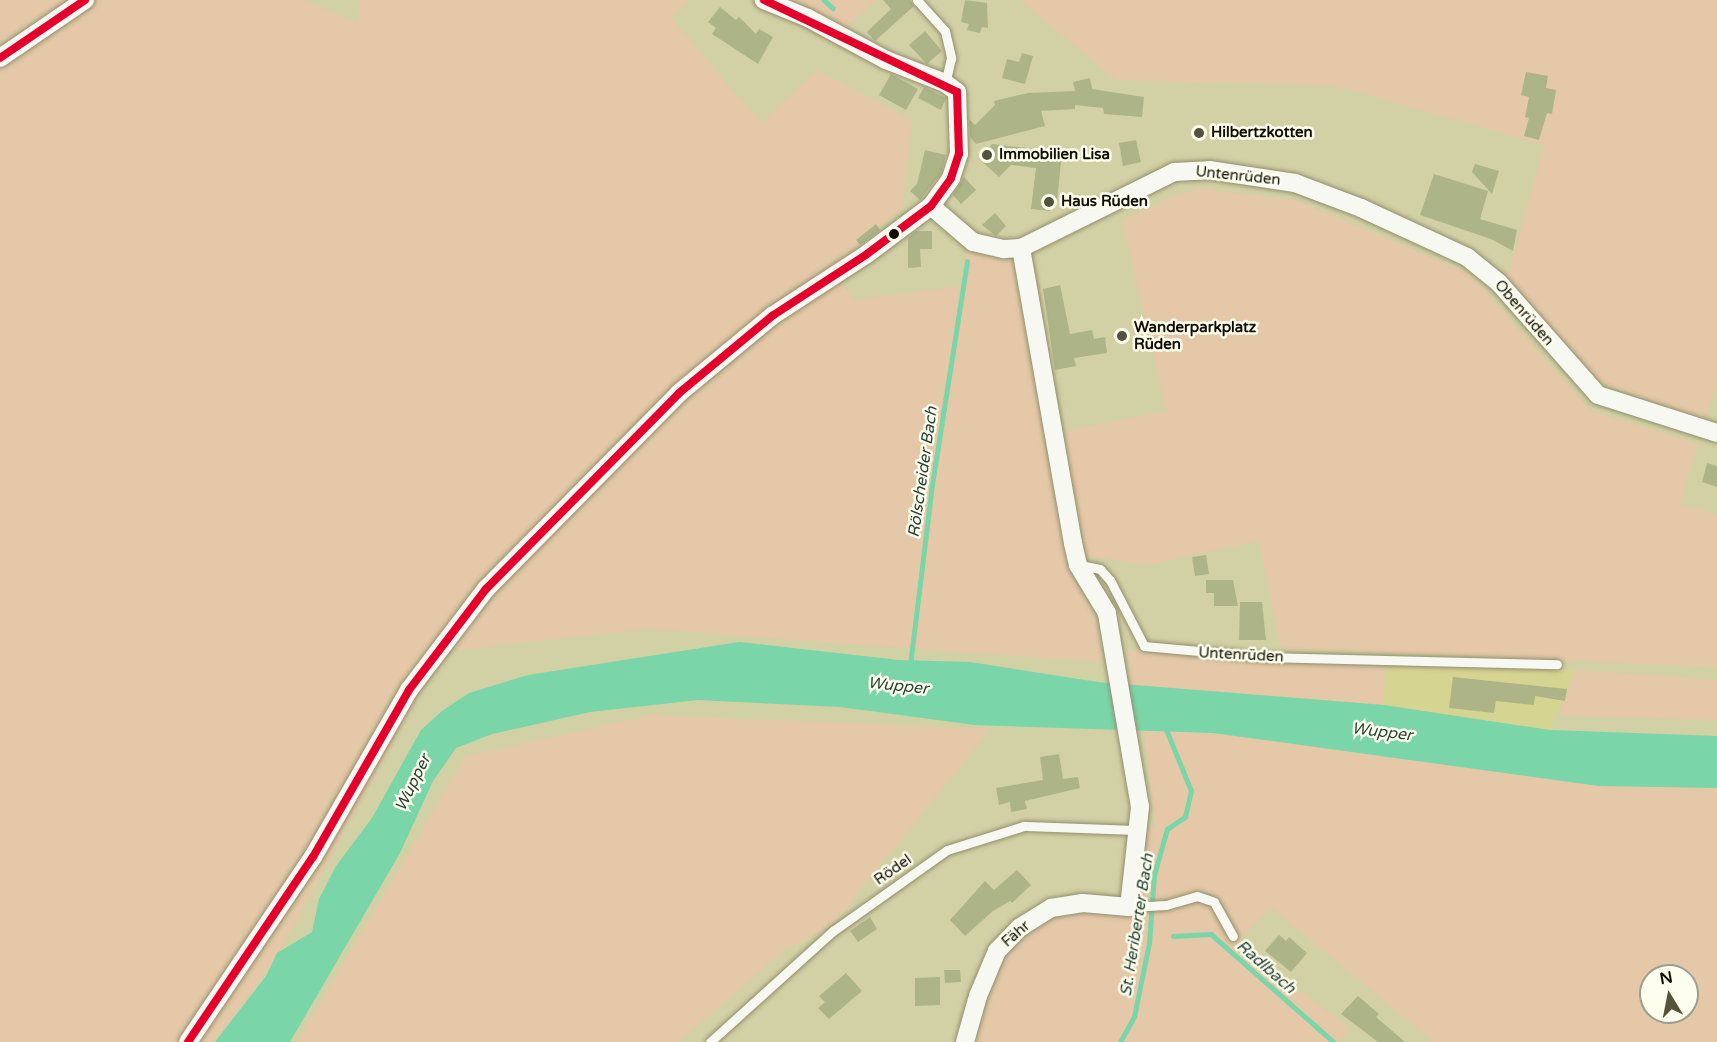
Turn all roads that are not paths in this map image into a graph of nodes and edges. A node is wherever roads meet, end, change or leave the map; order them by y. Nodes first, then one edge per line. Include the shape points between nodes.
1 (85, 0) edge
2 (764, 0) edge
3 (917, 0) edge
4 (0, 58) edge
5 (945, 83) junction
6 (1326, 193) joint
7 (931, 206) junction
8 (1021, 248) junction
9 (1717, 433) edge
10 (1078, 565) junction
11 (1557, 664) dead end
12 (1138, 830) junction
13 (1136, 907) junction
14 (1233, 936) dead end
15 (188, 1042) edge
16 (710, 1042) edge
17 (965, 1042) edge

1 - 4 street
2 - 5 street via 808,18 886,60
3 - 5 lane via 945,31 951,58
5 - 7 street via 957,92 959,154 951,178
6 - 8 street, Untenrüden via 1246,174 1174,172
6 - 9 street, Obenrüden via 1454,250 1481,267 1598,395
7 - 8 street, Untenrüden via 979,245
7 - 15 street via 867,255 772,316 679,393 486,589 409,690 313,856
8 - 10 street
10 - 11 lane, Untenrüden via 1100,569 1110,580 1144,646 1241,656
10 - 12 street via 1104,603 1110,629 1136,772
12 - 13 street
12 - 16 lane, Rödel via 1024,826 947,850 833,931
13 - 14 lane, Fähr via 1159,906 1197,896 1214,902
13 - 17 street, Fähr via 1083,903 1051,908 1019,928 997,951

